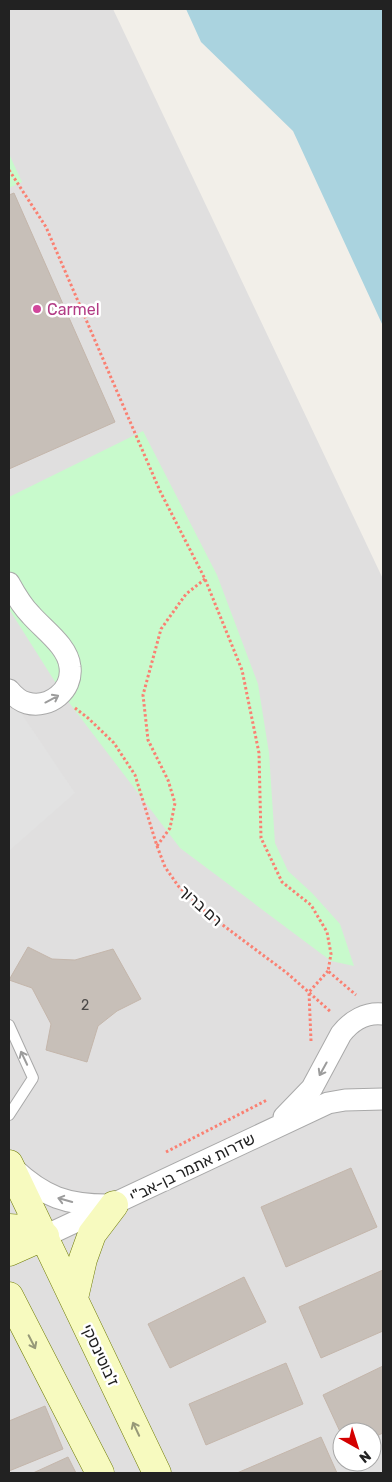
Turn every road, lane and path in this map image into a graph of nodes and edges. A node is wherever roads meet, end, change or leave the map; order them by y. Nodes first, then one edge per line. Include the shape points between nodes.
1 (9, 170) edge
2 (205, 579) junction
3 (9, 584) edge
4 (9, 690) edge
5 (58, 696) junction
6 (156, 846) junction
7 (328, 971) junction
8 (309, 992) junction
9 (381, 1014) edge
10 (9, 1025) edge
11 (347, 1027) junction
12 (311, 1049) dead end
13 (269, 1099) dead end
14 (383, 1099) edge
15 (9, 1115) edge
16 (271, 1129) junction
17 (165, 1153) dead end
18 (9, 1164) edge
19 (114, 1205) junction
20 (9, 1228) edge
21 (45, 1236) junction
22 (9, 1252) edge
23 (9, 1298) edge
24 (74, 1298) junction
25 (100, 1473) edge
26 (157, 1473) edge

1 - 2 path via 46,227 160,491
2 - 6 path via 186,594 161,630 143,695 148,740 168,780 175,803 170,828
2 - 7 path via 242,670 259,753 261,838 282,882 311,905 327,932 331,954
3 - 5 street via 67,656 69,678
4 -> 5 street via 27,703 49,702
5 - 6 path, רם ברוך via 114,743 135,776
6 - 8 path, רם ברוך via 178,887
7 - 8 path
7 - 9 path
8 - 11 path, רם ברוך
8 - 12 path
9 - 11 street via 359,1018
15 -> 10 lane via 33,1078
11 -> 16 street, שדרות אתמר בן-אב"י via 312,1088
13 - 17 path
14 - 16 street, שדרות אתמר בן-אב"י via 328,1103
16 - 19 street, שדרות אתמר בן-אב"י
19 -> 18 street, שדרות אתמר בן-אב"י via 69,1202 50,1195 30,1184
18 - 21 street, ז'בוטינסקי
19 - 21 street, שדרות אתמר בן-אב"י
19 - 24 street via 92,1234
20 - 21 street
21 - 22 street, שדרות אתמר בן-אב"י
21 - 24 street, ז'בוטינסקי
23 -> 25 street
26 -> 24 street, ז'בוטינסקי

